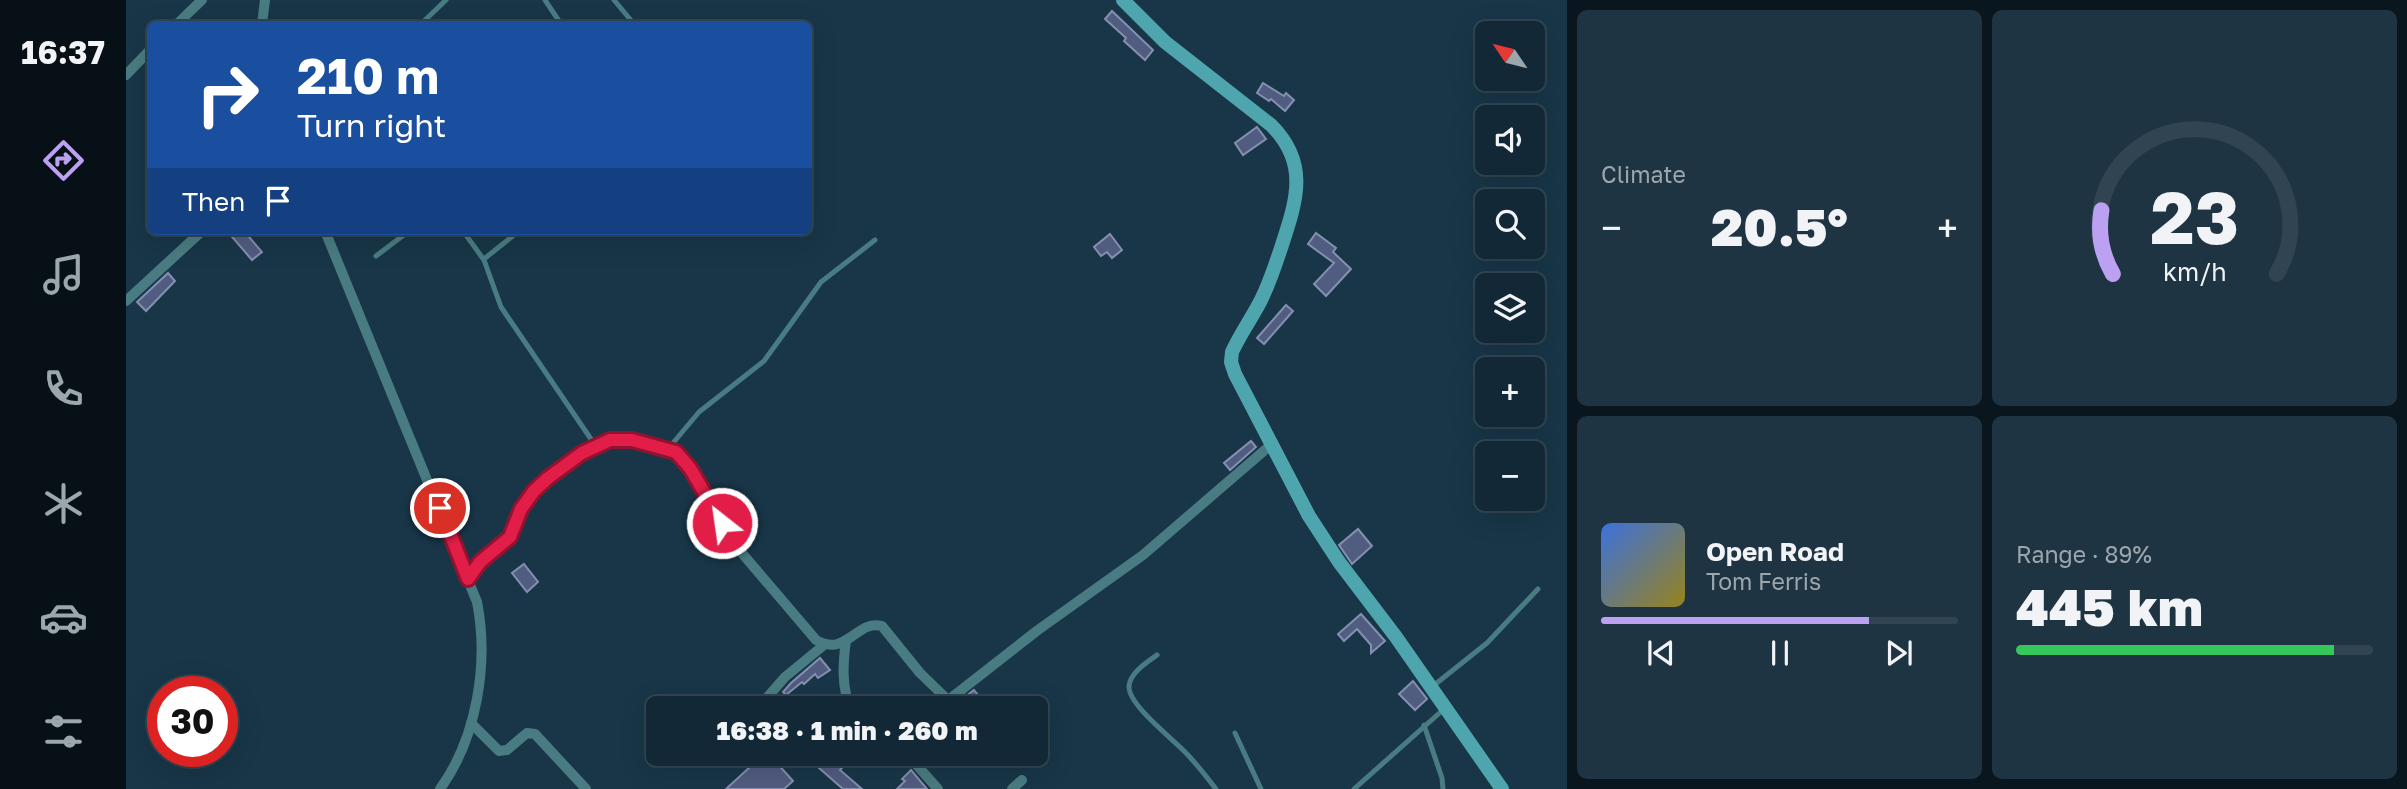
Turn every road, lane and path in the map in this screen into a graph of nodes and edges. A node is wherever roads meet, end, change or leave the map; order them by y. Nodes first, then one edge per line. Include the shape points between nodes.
1 (202, 0) edge
2 (265, 0) edge
3 (446, 0) edge
4 (545, 0) edge
5 (614, 0) edge
6 (1123, 0) edge
7 (180, 21) edge
8 (262, 21) edge
9 (424, 21) edge
10 (559, 21) edge
11 (632, 21) edge
12 (147, 53) edge
13 (126, 75) edge
14 (198, 235) edge
15 (327, 235) edge
16 (404, 235) edge
17 (466, 235) edge
18 (514, 235) edge
19 (875, 240) dead end
20 (376, 256) dead end
21 (484, 259) junction
22 (126, 301) edge
23 (1273, 443) junction
24 (595, 445) junction
25 (668, 449) junction
26 (468, 579) junction
27 (1538, 589) dead end
28 (846, 640) junction
29 (824, 645) junction
30 (1157, 654) dead end
31 (1430, 688) junction
32 (768, 696) edge
33 (848, 696) edge
34 (944, 696) edge
35 (953, 696) edge
36 (1444, 709) junction
37 (471, 723) junction
38 (1424, 726) junction
39 (1235, 733) dead end
40 (918, 766) edge
41 (1022, 780) dead end
42 (440, 789) edge
43 (586, 789) edge
44 (938, 789) edge
45 (1012, 789) edge
46 (1216, 789) edge
47 (1261, 789) edge
48 (1354, 789) edge
49 (1443, 789) edge
50 (1502, 789) edge

1 - 7 street
2 - 8 street
3 - 9 lane
4 - 10 lane
5 - 11 lane
6 - 23 street via 1165,42 1271,125 1290,149 1295,165 1295,204 1273,271 1237,340 1231,362
12 - 13 street
14 - 22 street
15 - 26 street
16 - 20 lane
17 - 21 lane
18 - 21 lane
19 - 25 lane via 821,282 764,361 699,412
21 - 24 lane via 501,307
23 - 31 street via 1339,562
23 - 35 street via 1143,555
24 - 25 street via 624,438
24 - 26 street via 534,491 510,537 480,562
25 - 29 street via 681,457 741,552 809,634
26 - 37 street via 480,619 482,646
27 - 31 lane via 1487,643
28 - 29 street
28 - 33 street via 843,662
28 - 34 street via 870,626 882,626
29 - 32 street
30 - 46 lane via 1132,678 1132,696
31 - 36 street
36 - 38 lane
36 - 50 street
37 - 42 street via 460,755
37 - 43 street via 499,751 527,733 535,734
38 - 48 lane
38 - 49 lane
39 - 47 lane
40 - 44 street
41 - 45 street

